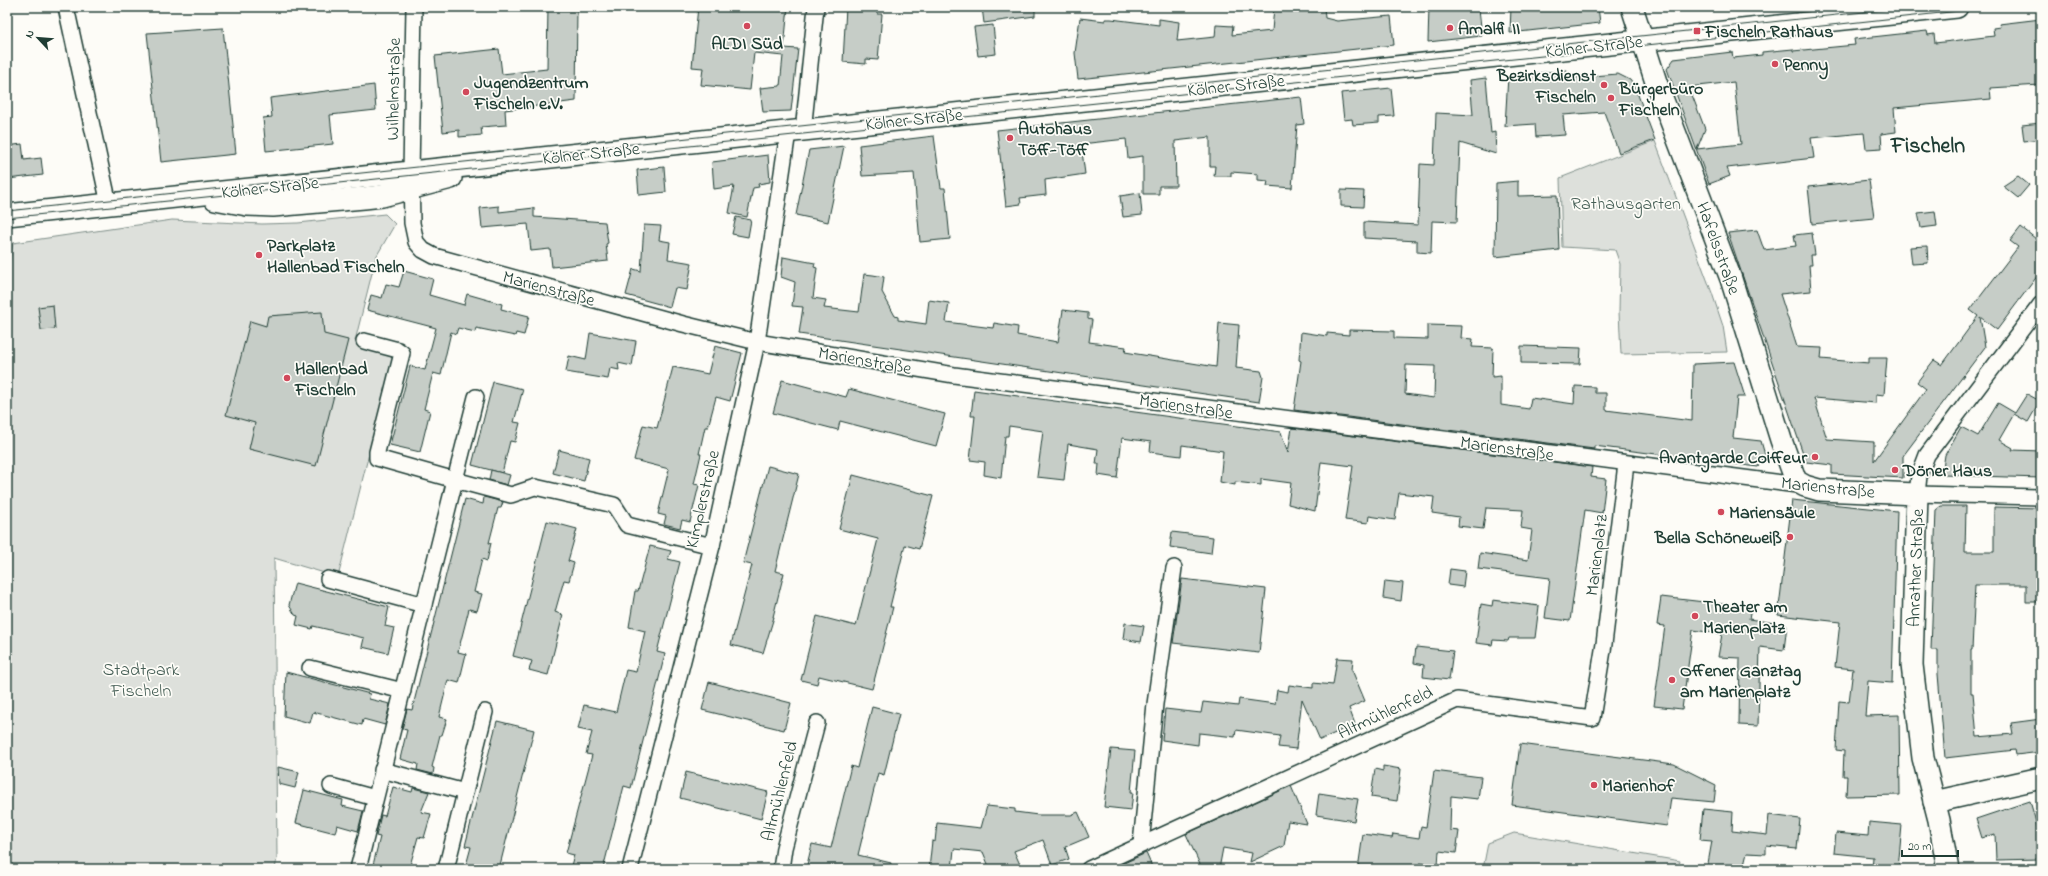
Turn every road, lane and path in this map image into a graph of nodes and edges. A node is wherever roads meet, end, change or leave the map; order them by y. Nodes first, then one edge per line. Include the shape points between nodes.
1 (66, 7) edge
2 (414, 7) edge
3 (816, 7) edge
4 (1632, 7) edge
5 (1957, 7) edge
6 (1642, 41) junction
7 (795, 132) junction
8 (411, 180) junction
9 (109, 204) junction
10 (7, 215) edge
11 (2041, 304) edge
12 (364, 341) dead end
13 (757, 342) junction
14 (476, 397) dead end
15 (1626, 464) junction
16 (455, 480) junction
17 (1805, 486) junction
18 (1917, 494) junction
19 (2041, 497) edge
20 (712, 546) junction
21 (1174, 568) dead end
22 (328, 579) dead end
23 (424, 605) junction
24 (1603, 650) joint
25 (310, 668) dead end
26 (403, 691) junction
27 (485, 712) dead end
28 (817, 723) dead end
29 (382, 770) junction
30 (2041, 778) edge
31 (331, 786) dead end
32 (465, 792) junction
33 (375, 798) junction
34 (1934, 802) junction
35 (1141, 844) junction
36 (358, 869) edge
37 (446, 869) edge
38 (630, 869) edge
39 (781, 869) edge
40 (1089, 869) edge
41 (1948, 869) edge

1 - 9 street
2 - 8 street, Wilhelmstraße
3 - 7 street, Kimplerstraße
4 - 6 main road, Hafelsstraße
5 - 6 main road, Kölner Straße
6 - 7 main road, Kölner Straße
6 - 17 main road, Hafelsstraße via 1747,327 1796,481
7 - 8 main road, Kölner Straße via 514,160
7 - 13 street, Kimplerstraße
8 - 9 main road, Kölner Straße via 364,198 273,206 246,205 193,194
8 - 13 street, Marienstraße via 412,223 416,242 423,250 434,256
9 - 10 main road, Kölner Straße
11 - 18 street, Anrather Straße via 1927,456 1918,476
12 - 16 street via 402,353 377,458
13 - 15 street, Marienstraße via 954,375
13 - 20 street, Kimplerstraße
14 - 16 street
15 - 17 street, Marienstraße
15 - 24 street, Marienplatz
16 - 20 street via 511,495 535,487 614,505 627,525
16 - 23 street
17 - 18 main road, Marienstraße via 1819,490
18 - 19 street, Marienstraße
18 - 34 main road, Anrather Straße via 1912,665 1923,758
20 - 38 street, Kimplerstraße
21 - 35 street
22 - 23 street
23 - 26 street
24 - 35 street, Altmühlenfeld via 1592,718 1457,700
25 - 26 street
26 - 29 street
27 - 32 street
28 - 39 street, Altmühlenfeld via 784,848
29 - 32 street
29 - 33 street
30 - 34 main road
31 - 33 street
32 - 37 street
33 - 36 street
34 - 41 main road, Anrather Straße
35 - 40 street, Altmühlenfeld

